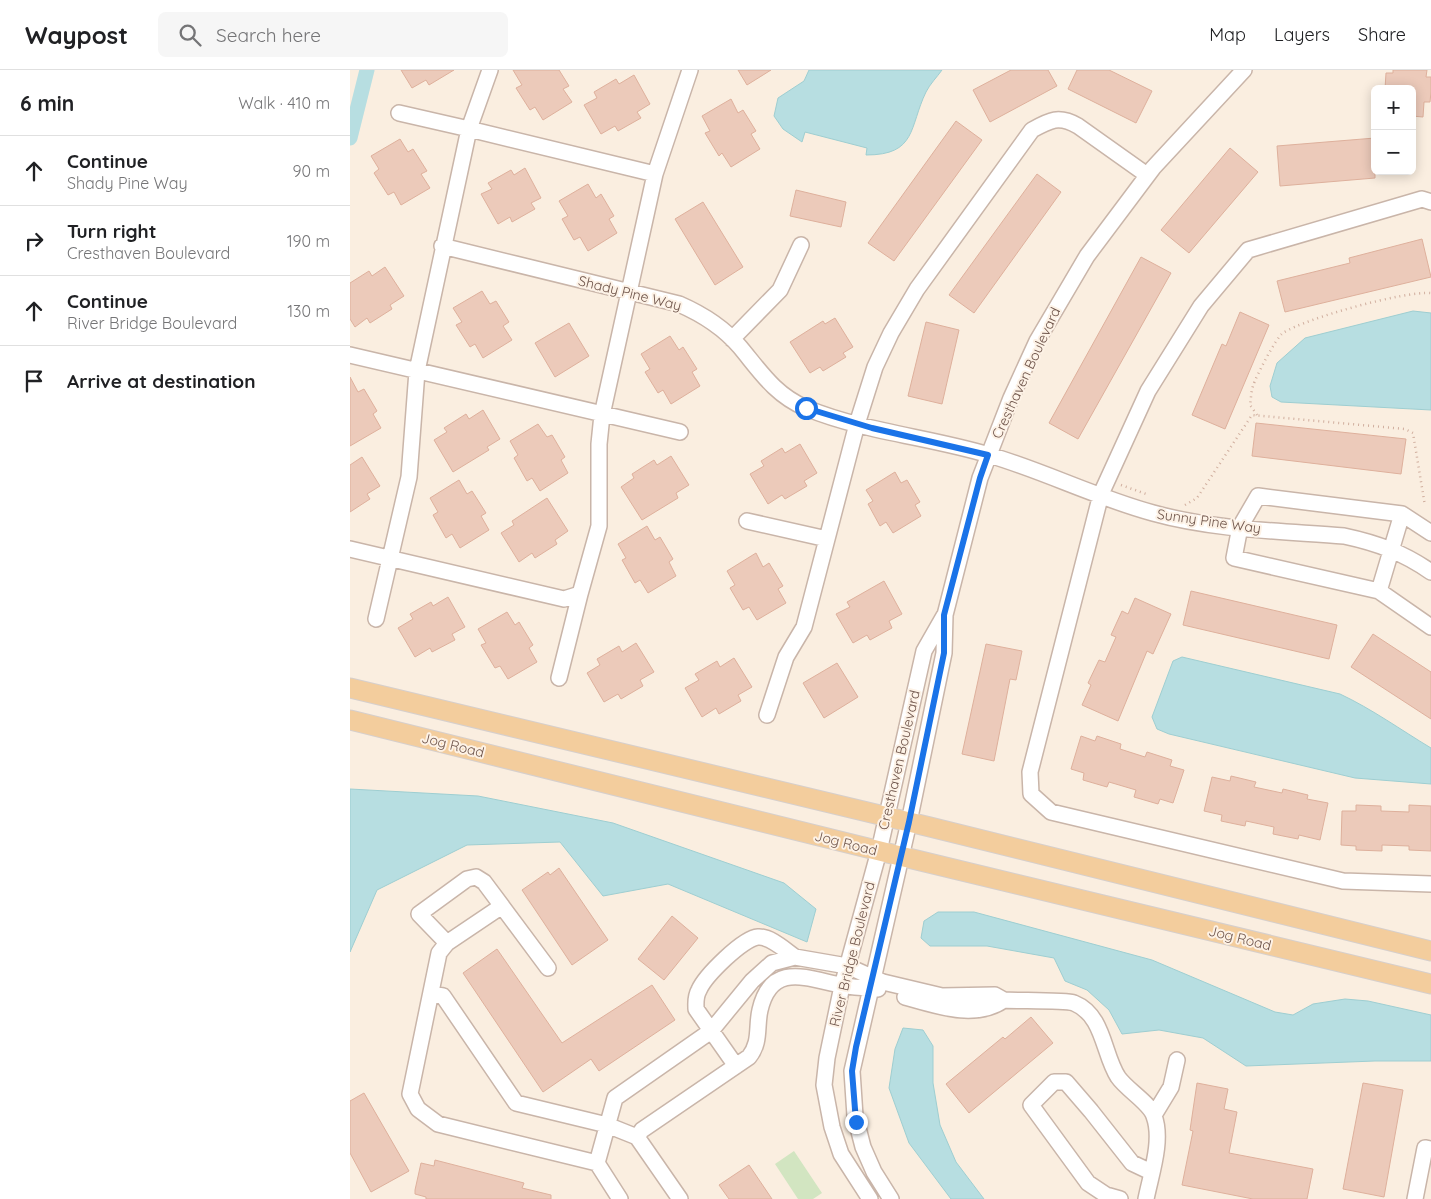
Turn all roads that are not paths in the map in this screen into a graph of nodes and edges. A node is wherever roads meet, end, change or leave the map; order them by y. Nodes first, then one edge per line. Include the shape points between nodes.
1 (490, 70) edge
2 (690, 70) edge
3 (1244, 70) edge
4 (399, 113) dead end
5 (469, 129) junction
6 (655, 174) junction
7 (1147, 175) junction
8 (1431, 202) edge
9 (801, 245) dead end
10 (442, 246) junction
11 (630, 292) junction
12 (732, 339) junction
13 (350, 355) edge
14 (417, 371) junction
15 (602, 415) junction
16 (857, 424) junction
17 (680, 432) dead end
18 (988, 455) junction
19 (1101, 494) junction
20 (1402, 514) junction
21 (747, 521) dead end
22 (1240, 527) junction
23 (1431, 533) edge
24 (827, 539) junction
25 (350, 549) edge
26 (1391, 549) junction
27 (391, 560) junction
28 (1431, 572) edge
29 (1379, 591) junction
30 (580, 594) junction
31 (944, 615) junction
32 (376, 620) dead end
33 (1431, 627) edge
34 (559, 678) dead end
35 (350, 688) edge
36 (430, 708) junction
37 (767, 715) dead end
38 (350, 720) edge
39 (423, 738) junction
40 (885, 818) junction
41 (909, 822) junction
42 (879, 851) junction
43 (900, 856) junction
44 (1431, 884) edge
45 (502, 906) junction
46 (447, 943) junction
47 (1431, 951) edge
48 (795, 957) junction
49 (847, 966) junction
50 (548, 968) dead end
51 (875, 982) junction
52 (1431, 984) edge
53 (842, 986) junction
54 (430, 994) junction
55 (712, 1031) junction
56 (827, 1058) junction
57 (854, 1060) junction
58 (1177, 1060) dead end
59 (736, 1066) junction
60 (1154, 1115) junction
61 (855, 1116) junction
62 (830, 1120) junction
63 (607, 1125) junction
64 (637, 1137) junction
65 (1431, 1149) edge
66 (597, 1163) junction
67 (1151, 1172) junction
68 (1421, 1192) edge
69 (620, 1199) edge
70 (680, 1199) edge
71 (870, 1199) edge
72 (891, 1199) edge
73 (1120, 1199) edge
74 (1146, 1199) edge

1 - 5 street
2 - 6 street
3 - 7 street, Cresthaven Boulevard
4 - 5 street
5 - 6 street
5 - 10 street
6 - 11 street
7 - 16 street via 1067,119 1049,120 1032,130 909,304 876,367
7 - 18 street, Cresthaven Boulevard via 1087,256 1058,303 1011,398
8 - 19 street via 1422,199 1248,250 1201,306 1148,391
9 - 12 street via 780,290
10 - 11 street, Shady Pine Way
10 - 14 street
11 - 12 street, Shady Pine Way via 693,310
11 - 15 street
12 - 16 street, Shady Pine Way via 763,377 788,399
13 - 14 street
14 - 15 street
14 - 27 street via 409,476
15 - 17 street
15 - 30 street via 600,526
16 - 18 street, Shady Pine Way
16 - 24 street
18 - 19 street, Sunny Pine Way
18 - 31 street, Cresthaven Boulevard
19 - 22 street, Sunny Pine Way via 1153,513 1193,522
19 - 44 street via 1030,772 1031,794 1051,812 1343,881
20 - 22 street via 1258,496
20 - 23 street
20 - 26 street
21 - 24 street
22 - 26 street, Sunny Pine Way via 1344,536
22 - 29 street via 1234,558
24 - 37 street via 804,627 786,657
25 - 27 street
26 - 28 street, Sunny Pine Way
26 - 29 street
27 - 30 street via 564,599
27 - 32 street
29 - 33 street
30 - 34 street
31 - 40 street, Cresthaven Boulevard via 924,651
31 - 41 street, Cresthaven Boulevard via 944,653
35 - 36 main road
36 - 39 main road
36 - 40 main road
38 - 39 main road, Jog Road
39 - 42 main road, Jog Road
40 - 41 main road
40 - 42 street, Cresthaven Boulevard
41 - 43 street, Cresthaven Boulevard
41 - 47 main road
42 - 43 main road, Jog Road
42 - 49 street, River Bridge Boulevard
43 - 51 street, River Bridge Boulevard
43 - 52 main road, Jog Road
45 - 46 street
45 - 46 street via 484,882 476,877 467,879 419,914
45 - 50 street
46 - 54 street via 440,953
48 - 49 street
48 - 55 street via 772,963
48 - 55 street via 759,936 749,939 716,968 698,993 696,1009
49 - 51 street
49 - 53 street, River Bridge Boulevard
51 - 53 street
51 - 57 street, River Bridge Boulevard
51 - 60 street via 942,996 995,995 1004,1000 1073,1003 1090,1016 1101,1034 1118,1077 1132,1094 1148,1105
53 - 56 street, River Bridge Boulevard
53 - 59 street via 800,975 779,980 762,1000 754,1050
54 - 63 street via 443,996 516,1103
54 - 66 street via 410,1094 418,1109 428,1118 448,1127
55 - 59 street
55 - 63 street via 614,1098
56 - 57 street
56 - 62 street, River Bridge Boulevard via 824,1085
57 - 61 street, River Bridge Boulevard
58 - 60 street via 1171,1087
59 - 64 street via 642,1130
60 - 67 street via 1158,1133
61 - 62 street
61 - 72 street, River Bridge Boulevard via 866,1155
62 - 71 street, River Bridge Boulevard via 841,1154
63 - 64 street
63 - 66 street
64 - 70 street
65 - 68 street via 1425,1148
66 - 69 street
67 - 73 street via 1132,1164 1066,1082 1054,1082 1031,1105 1088,1183 1106,1195
67 - 74 street

